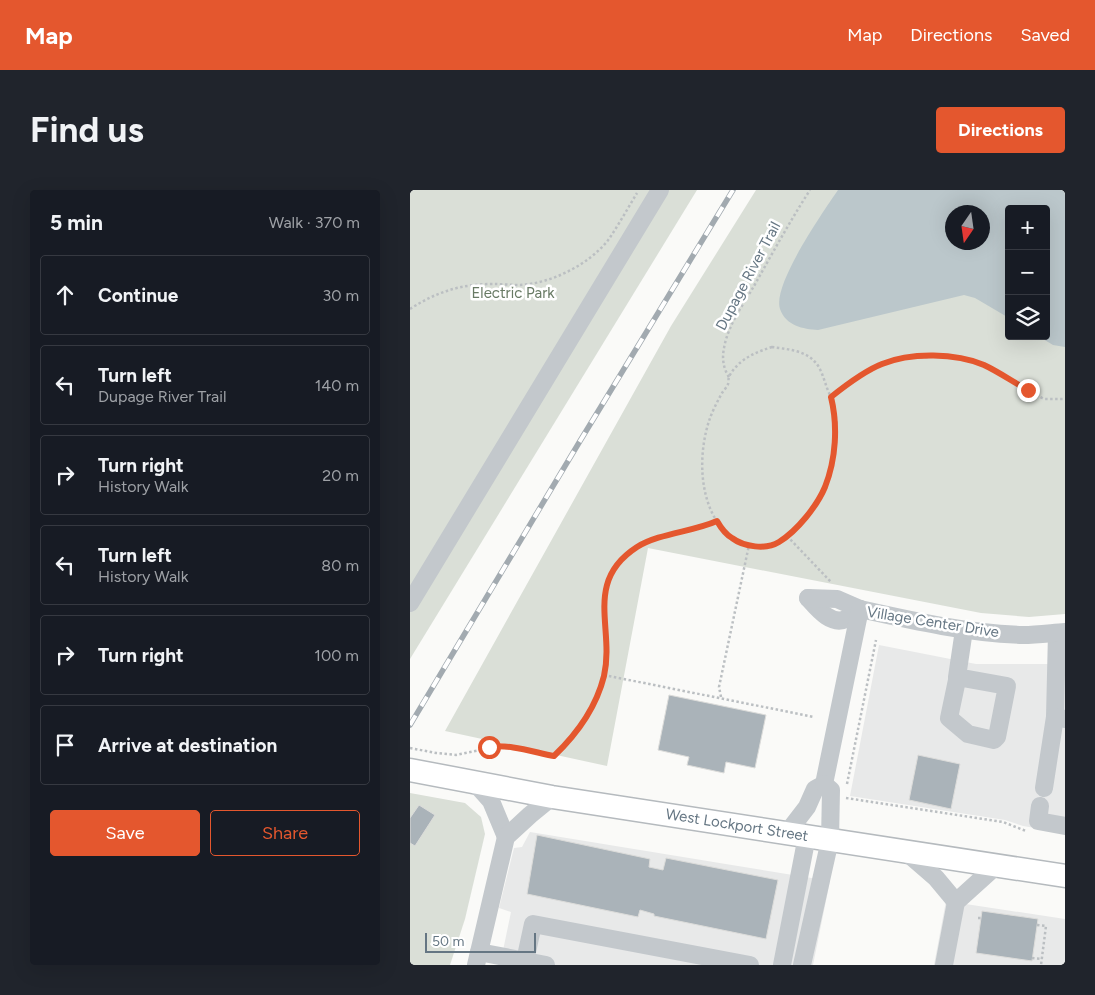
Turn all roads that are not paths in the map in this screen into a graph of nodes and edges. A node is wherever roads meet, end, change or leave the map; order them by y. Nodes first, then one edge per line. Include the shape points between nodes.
1 (660, 190) edge
2 (410, 603) edge
3 (964, 630) junction
4 (1061, 632) edge
5 (957, 677) dead end
6 (1061, 682) edge
7 (1060, 718) edge
8 (410, 770) edge
9 (475, 783) junction
10 (824, 784) junction
11 (1044, 788) dead end
12 (552, 797) junction
13 (1040, 806) dead end
14 (1065, 826) edge
15 (797, 835) junction
16 (506, 838) junction
17 (830, 840) junction
18 (906, 852) junction
19 (997, 865) junction
20 (1065, 876) edge
21 (956, 902) junction
22 (478, 958) edge
23 (525, 960) junction
24 (546, 965) edge
25 (750, 965) edge
26 (782, 965) edge
27 (802, 965) edge
28 (944, 965) edge

1 - 2 street
3 - 4 street, Village Center Drive via 1025,635
3 - 5 street
3 - 10 street, Village Center Drive via 860,609
4 - 6 street
6 - 7 street
7 - 11 street
8 - 9 main road, West Lockport Street
9 - 12 main road, West Lockport Street
9 - 16 street via 491,801
10 - 15 street, Village Center Drive via 815,789
10 - 17 street, Village Center Drive via 830,790
12 - 15 main road, West Lockport Street
12 - 16 street
13 - 14 street via 1038,822
15 - 17 main road, West Lockport Street
15 - 26 street
16 - 22 street
17 - 18 main road, West Lockport Street
17 - 27 street, Village Center Drive
18 - 19 main road, West Lockport Street
18 - 21 street via 936,878
19 - 20 main road, West Lockport Street
19 - 21 street
21 - 28 street
22 - 23 street
23 - 24 street
23 - 25 street via 532,924

